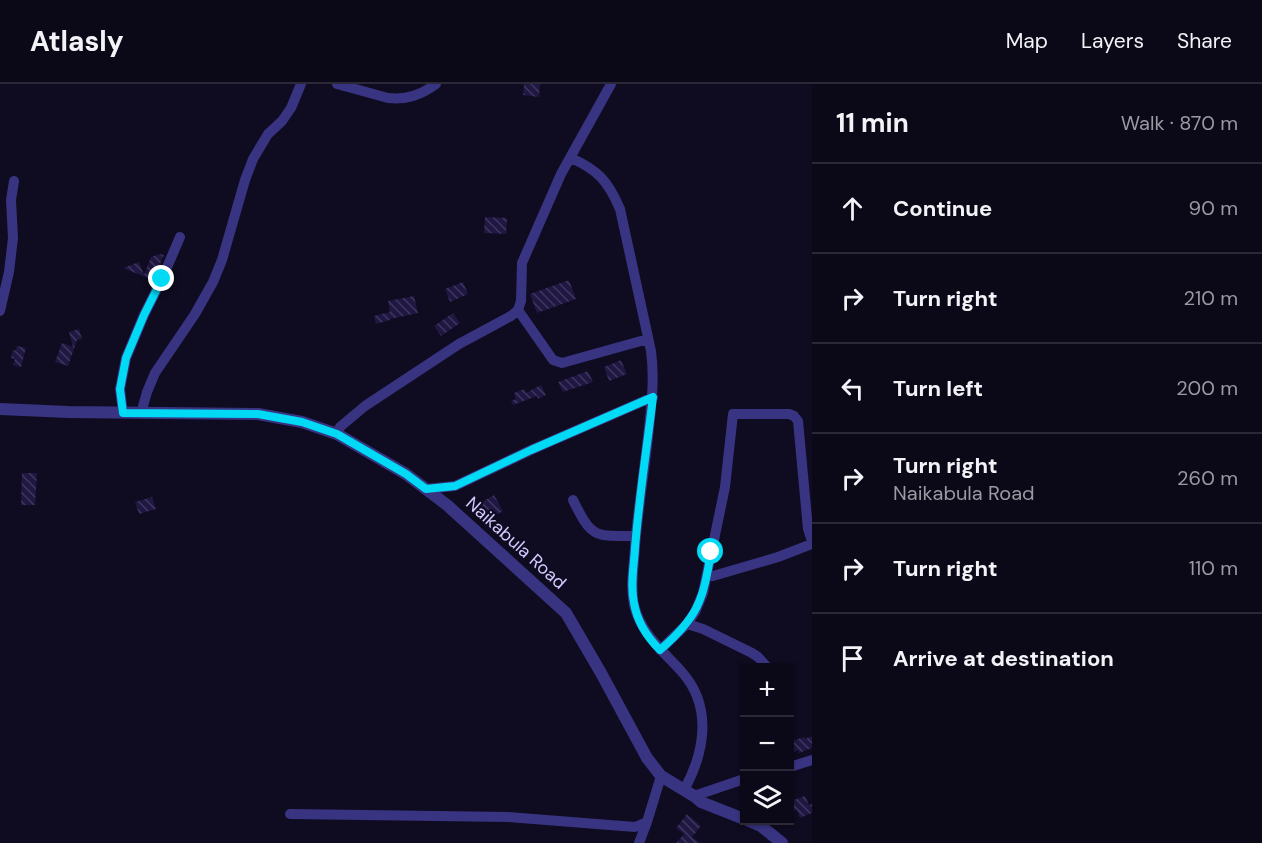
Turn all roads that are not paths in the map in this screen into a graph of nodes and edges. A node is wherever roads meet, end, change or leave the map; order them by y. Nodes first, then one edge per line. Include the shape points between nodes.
1 (301, 84) edge
2 (337, 84) edge
3 (436, 84) edge
4 (611, 84) edge
5 (571, 158) junction
6 (14, 181) dead end
7 (180, 237) dead end
8 (518, 310) junction
9 (0, 311) edge
10 (648, 339) junction
11 (653, 397) junction
12 (0, 409) edge
13 (123, 413) junction
14 (141, 413) junction
15 (337, 434) junction
16 (426, 489) junction
17 (573, 500) dead end
18 (636, 536) junction
19 (812, 542) edge
20 (707, 576) junction
21 (687, 624) junction
22 (660, 650) junction
23 (763, 663) edge
24 (812, 760) edge
25 (794, 765) edge
26 (661, 776) junction
27 (740, 780) edge
28 (689, 793) junction
29 (290, 814) dead end
30 (740, 818) edge
31 (647, 822) junction
32 (758, 825) edge
33 (639, 843) edge
34 (782, 843) edge

1 - 14 street via 291,108 253,159 213,282 155,373
2 - 3 street via 395,99 417,95
4 - 5 street
5 - 8 street via 522,263
5 - 10 street via 599,175 620,209
6 - 9 street via 13,238
7 - 13 street via 126,358 120,389
8 - 10 street via 553,360 562,363
8 - 15 street via 366,406
10 - 11 street
11 - 16 street via 455,486
11 - 18 street
12 - 13 street, Naikabula Road
13 - 14 street, Naikabula Road
14 - 15 street, Naikabula Road via 258,414 302,422
15 - 16 street, Naikabula Road
16 - 26 street, Naikabula Road via 566,613 647,758
17 - 18 street via 595,533
18 - 22 street via 634,603 645,632
19 - 20 street via 778,557
19 - 20 street via 796,418 789,414 733,414 726,487
20 - 21 street
21 - 22 street
21 - 23 street via 752,653
22 - 28 street via 688,679 702,710 703,730
24 - 25 street
26 - 28 street, Naikabula Road
26 - 31 street
27 - 28 street
28 - 30 street, Naikabula Road
29 - 31 street via 508,817 635,827
31 - 33 street
32 - 34 street, Naikabula Road

